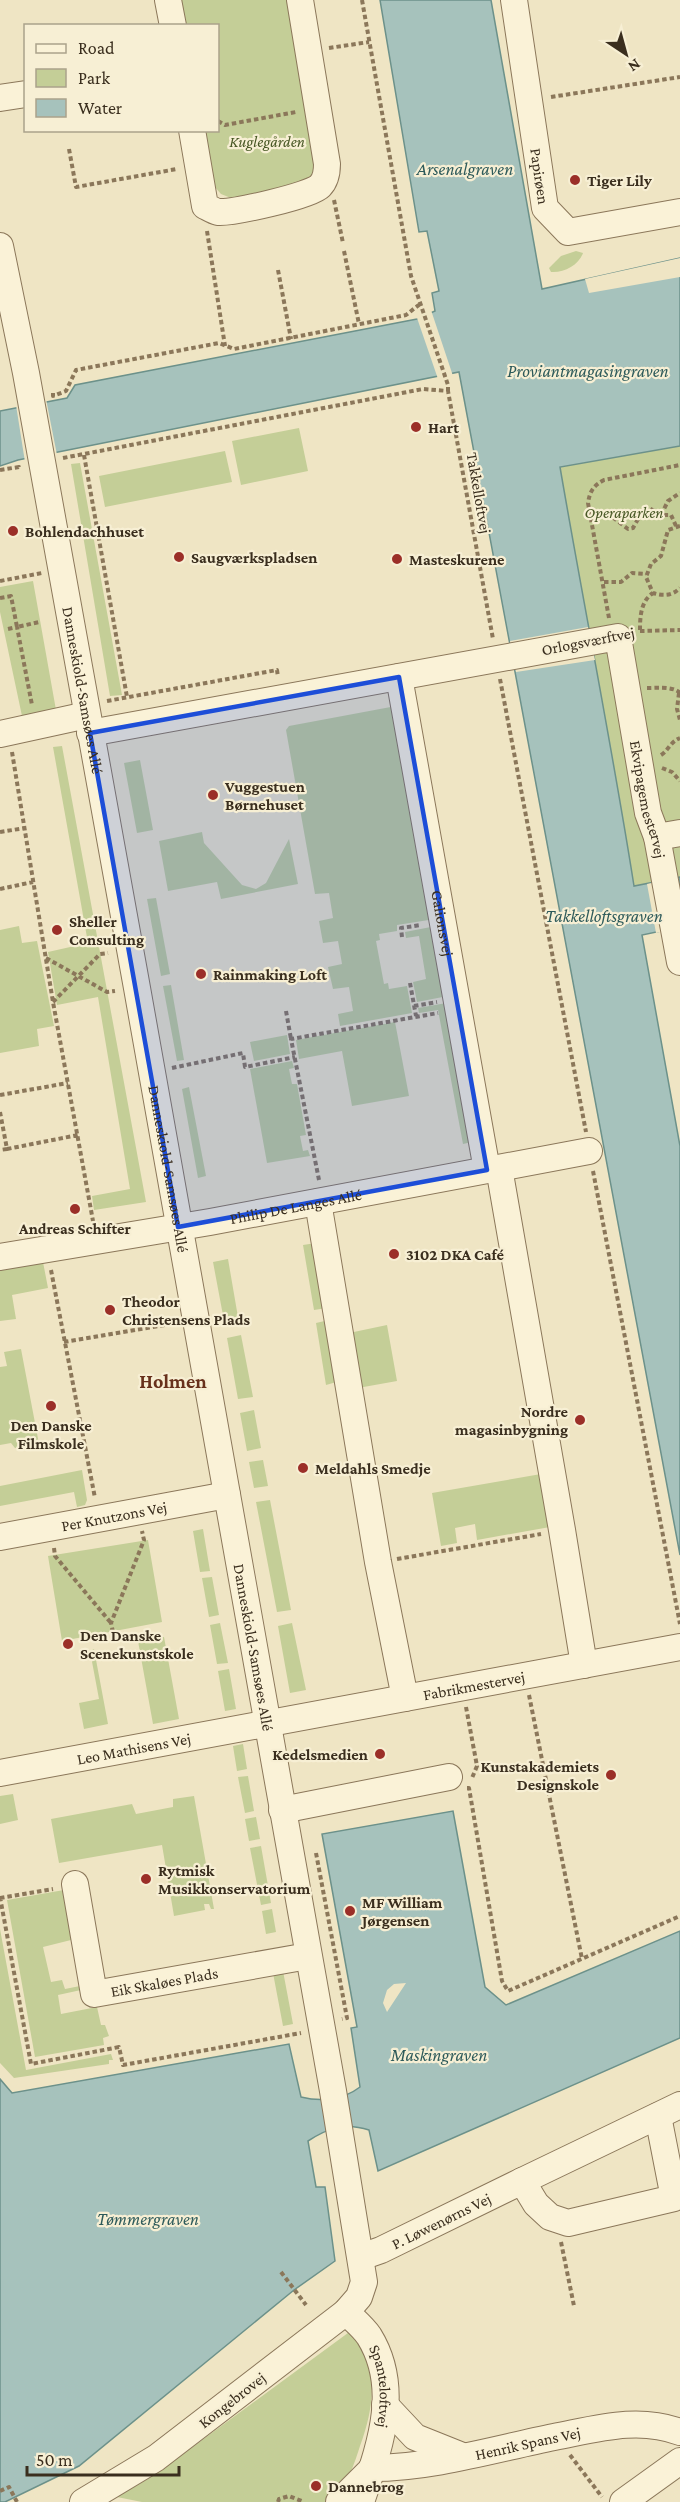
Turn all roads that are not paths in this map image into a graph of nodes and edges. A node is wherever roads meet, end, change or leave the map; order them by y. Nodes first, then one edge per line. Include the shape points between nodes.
1 (168, 0) edge
2 (300, 0) edge
3 (514, 0) edge
4 (172, 24) edge
5 (24, 94) edge
6 (0, 98) edge
7 (192, 132) edge
8 (680, 212) edge
9 (0, 251) edge
10 (629, 634) joint
11 (399, 677) junction
12 (89, 724) junction
13 (4, 733) edge
14 (668, 835) edge
15 (678, 951) edge
16 (589, 1151) dead end
17 (493, 1169) junction
18 (321, 1202) junction
19 (178, 1227) junction
20 (0, 1257) edge
21 (227, 1495) junction
22 (0, 1537) edge
23 (680, 1647) edge
24 (584, 1665) junction
25 (405, 1698) junction
26 (267, 1725) junction
27 (0, 1773) edge
28 (459, 1785) road end
29 (282, 1810) junction
30 (75, 1884) road end
31 (308, 1956) junction
32 (669, 2110) edge
33 (522, 2181) junction
34 (361, 2257) junction
35 (346, 2312) junction
36 (385, 2405) junction
37 (680, 2432) edge
38 (463, 2456) junction
39 (680, 2461) edge
40 (372, 2468) junction
41 (83, 2502) edge
42 (339, 2502) edge
43 (361, 2502) edge
44 (623, 2502) edge

1 - 4 street
2 - 7 street via 327,164 322,185 290,200 218,212 205,206
3 - 8 street, Papirøen via 545,208 568,232
5 - 6 street
9 - 12 street, Danneskiold-Samsøes Allé
10 - 11 street, Orlogsværftvej
10 - 14 street, Ekvipagemestervej via 627,688 648,813
11 - 12 street via 282,699
11 - 17 street, Galionsvej
12 - 13 street via 36,726
12 - 19 street, Danneskiold-Samsøes Allé
14 - 15 street, Ekvipagemestervej via 664,877
16 - 17 street, Philip De Langes Allé
17 - 18 street, Philip De Langes Allé
17 - 24 street, Galionsvej
18 - 19 street, Philip De Langes Allé
18 - 25 street via 378,1562
19 - 20 street, Philip De Langes Allé
19 - 21 street, Danneskiold-Samsøes Allé
21 - 22 street, Per Knutzons Vej
21 - 26 street, Danneskiold-Samsøes Allé
23 - 24 street, Fabrikmestervej
24 - 25 street, Fabrikmestervej
25 - 26 street, Fabrikmestervej
26 - 27 street, Leo Mathisens Vej
26 - 29 street, Danneskiold-Samsøes Allé
28 - 29 street
29 - 31 street, Danneskiold-Samsøes Allé
30 - 31 street, Eik Skaløes Plads via 94,1994
31 - 34 street, Danneskiold-Samsøes Allé
32 - 33 street, P. Løwenørns Vej
32 - 33 street, P. Løwenørns Vej via 674,2198 568,2223 550,2217 536,2204
33 - 34 street, P. Løwenørns Vej
34 - 35 street via 364,2282 359,2297
35 - 36 street, Spanteloftvej via 375,2348 382,2369
35 - 41 street, Kongebrovej via 156,2458
36 - 38 street via 415,2438
36 - 40 street, Spanteloftvej via 385,2426
37 - 38 street, Henrik Spans Vej via 663,2425 624,2423
38 - 40 street, Henrik Spans Vej via 395,2468
39 - 44 street
40 - 42 street
40 - 43 street, Spanteloftvej

